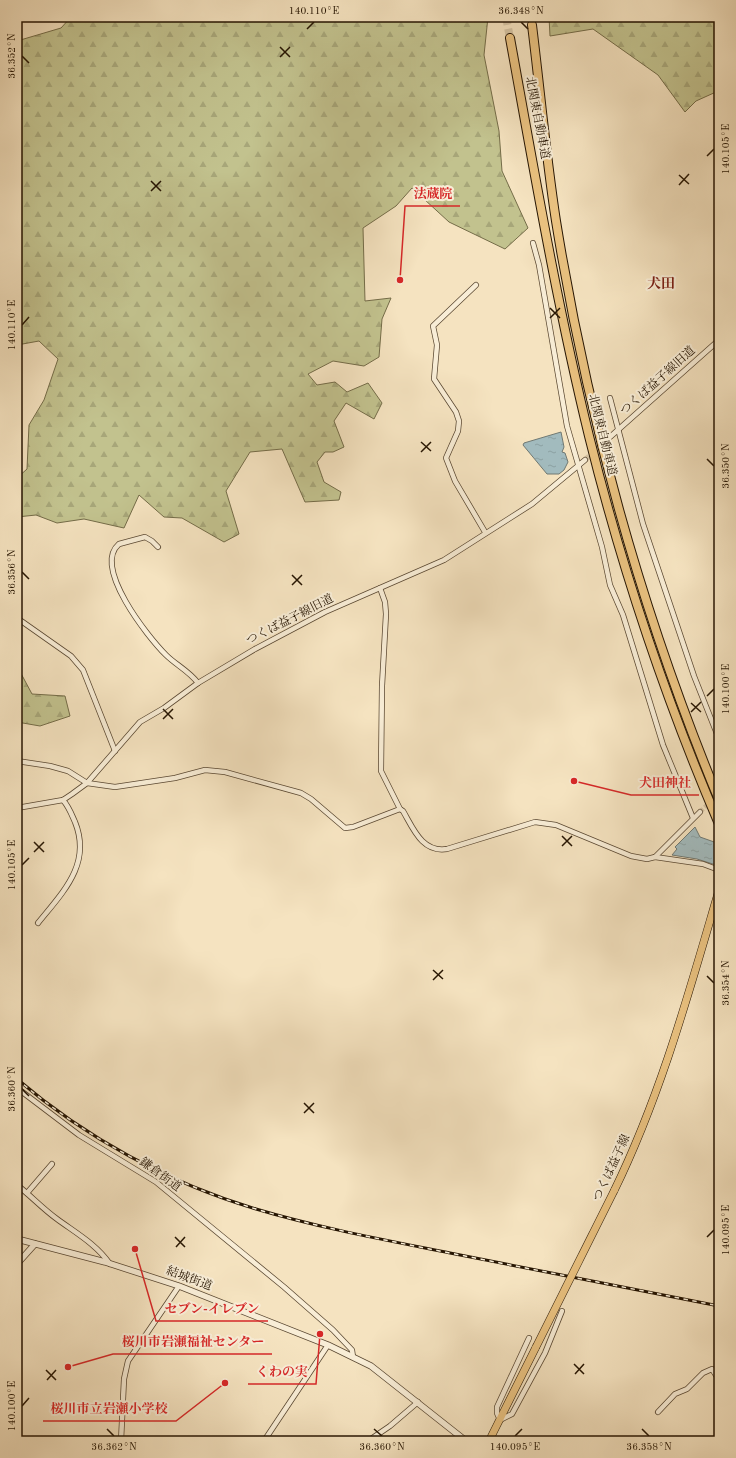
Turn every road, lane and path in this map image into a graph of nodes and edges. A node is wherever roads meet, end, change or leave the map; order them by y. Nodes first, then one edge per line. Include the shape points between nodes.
1 (532, 25) tunnel mouth
2 (510, 38) tunnel mouth
3 (533, 243) dead end
4 (476, 285) dead end
5 (719, 340) edge
6 (610, 398) dead end
7 (618, 430) junction
8 (610, 437) tunnel mouth
9 (585, 460) tunnel mouth
10 (579, 466) junction
11 (485, 532) junction
12 (158, 546) dead end
13 (380, 588) junction
14 (17, 618) edge
15 (198, 683) junction
16 (719, 739) edge
17 (115, 751) junction
18 (17, 761) edge
19 (87, 783) junction
20 (62, 800) junction
21 (719, 800) edge
22 (17, 808) edge
23 (400, 809) junction
24 (700, 812) tunnel mouth
25 (693, 818) junction
26 (719, 824) edge
27 (655, 856) junction
28 (719, 870) edge
29 (719, 890) edge
30 (38, 923) dead end
31 (17, 1088) edge
32 (52, 1164) dead end
33 (17, 1185) edge
34 (27, 1192) junction
35 (17, 1240) edge
36 (35, 1244) junction
37 (17, 1264) edge
38 (110, 1264) junction
39 (179, 1286) junction
40 (562, 1311) dead end
41 (529, 1338) dead end
42 (328, 1345) junction
43 (353, 1357) junction
44 (719, 1380) edge
45 (418, 1402) junction
46 (658, 1412) dead end
47 (500, 1420) junction
48 (121, 1441) edge
49 (264, 1441) edge
50 (368, 1441) edge
51 (466, 1441) edge
52 (489, 1441) edge

1 - 21 highway, 北関東自動車道 via 556,221 598,431 647,604
2 - 26 highway, 北関東自動車道 via 572,359 606,501 655,658
3 - 10 street via 564,411
4 - 11 street via 433,326 436,345 434,379 456,412 459,421 458,431 446,458 455,481
5 - 7 street, つくば益子線旧道
6 - 7 street
7 - 8 street, つくば益子線旧道
7 - 16 street via 646,533 694,676
9 - 10 street, つくば益子線旧道
10 - 11 street, つくば益子線旧道 via 532,504
10 - 25 street via 610,585 623,615 663,745
11 - 13 street, つくば益子線旧道 via 436,564
12 - 15 street via 145,537 119,544 111,557 111,568 136,621 165,654 183,667
13 - 15 street, つくば益子線旧道 via 325,612
13 - 23 street via 386,614 381,691 381,771
14 - 17 street via 71,656 83,670
15 - 17 street, つくば益子線旧道 via 140,722
17 - 19 street, つくば益子線旧道
18 - 19 street via 68,771
19 - 20 street, つくば益子線旧道
19 - 23 street via 115,788 126,787 205,770 214,771 301,793 341,826 348,828
20 - 22 street, つくば益子線旧道
20 - 30 street via 69,807 81,839 81,853 70,879
23 - 27 street via 403,810 418,838 436,850 447,849 535,822 556,825 631,856 647,859
24 - 25 street
25 - 27 street
27 - 28 street via 703,864
29 - 47 main road, つくば益子線, bridge via 657,1093 637,1143
31 - 43 street, 鎌倉街道 via 79,1135 156,1182 334,1330 352,1350
32 - 34 street
33 - 34 street
34 - 38 street via 102,1253
35 - 36 street, 結城街道
36 - 37 street
36 - 38 street, 結城街道
38 - 39 street, 結城街道
39 - 42 street, 結城街道
39 - 48 street via 128,1361 124,1379
40 - 47 street via 545,1353 512,1414
41 - 47 street via 497,1407
42 - 43 street, 結城街道
42 - 49 street
43 - 45 street, 結城街道 via 371,1366
44 - 46 street via 712,1369 703,1373 686,1389 675,1394
45 - 50 street
45 - 51 street, 結城街道
47 - 52 main road, つくば益子線

